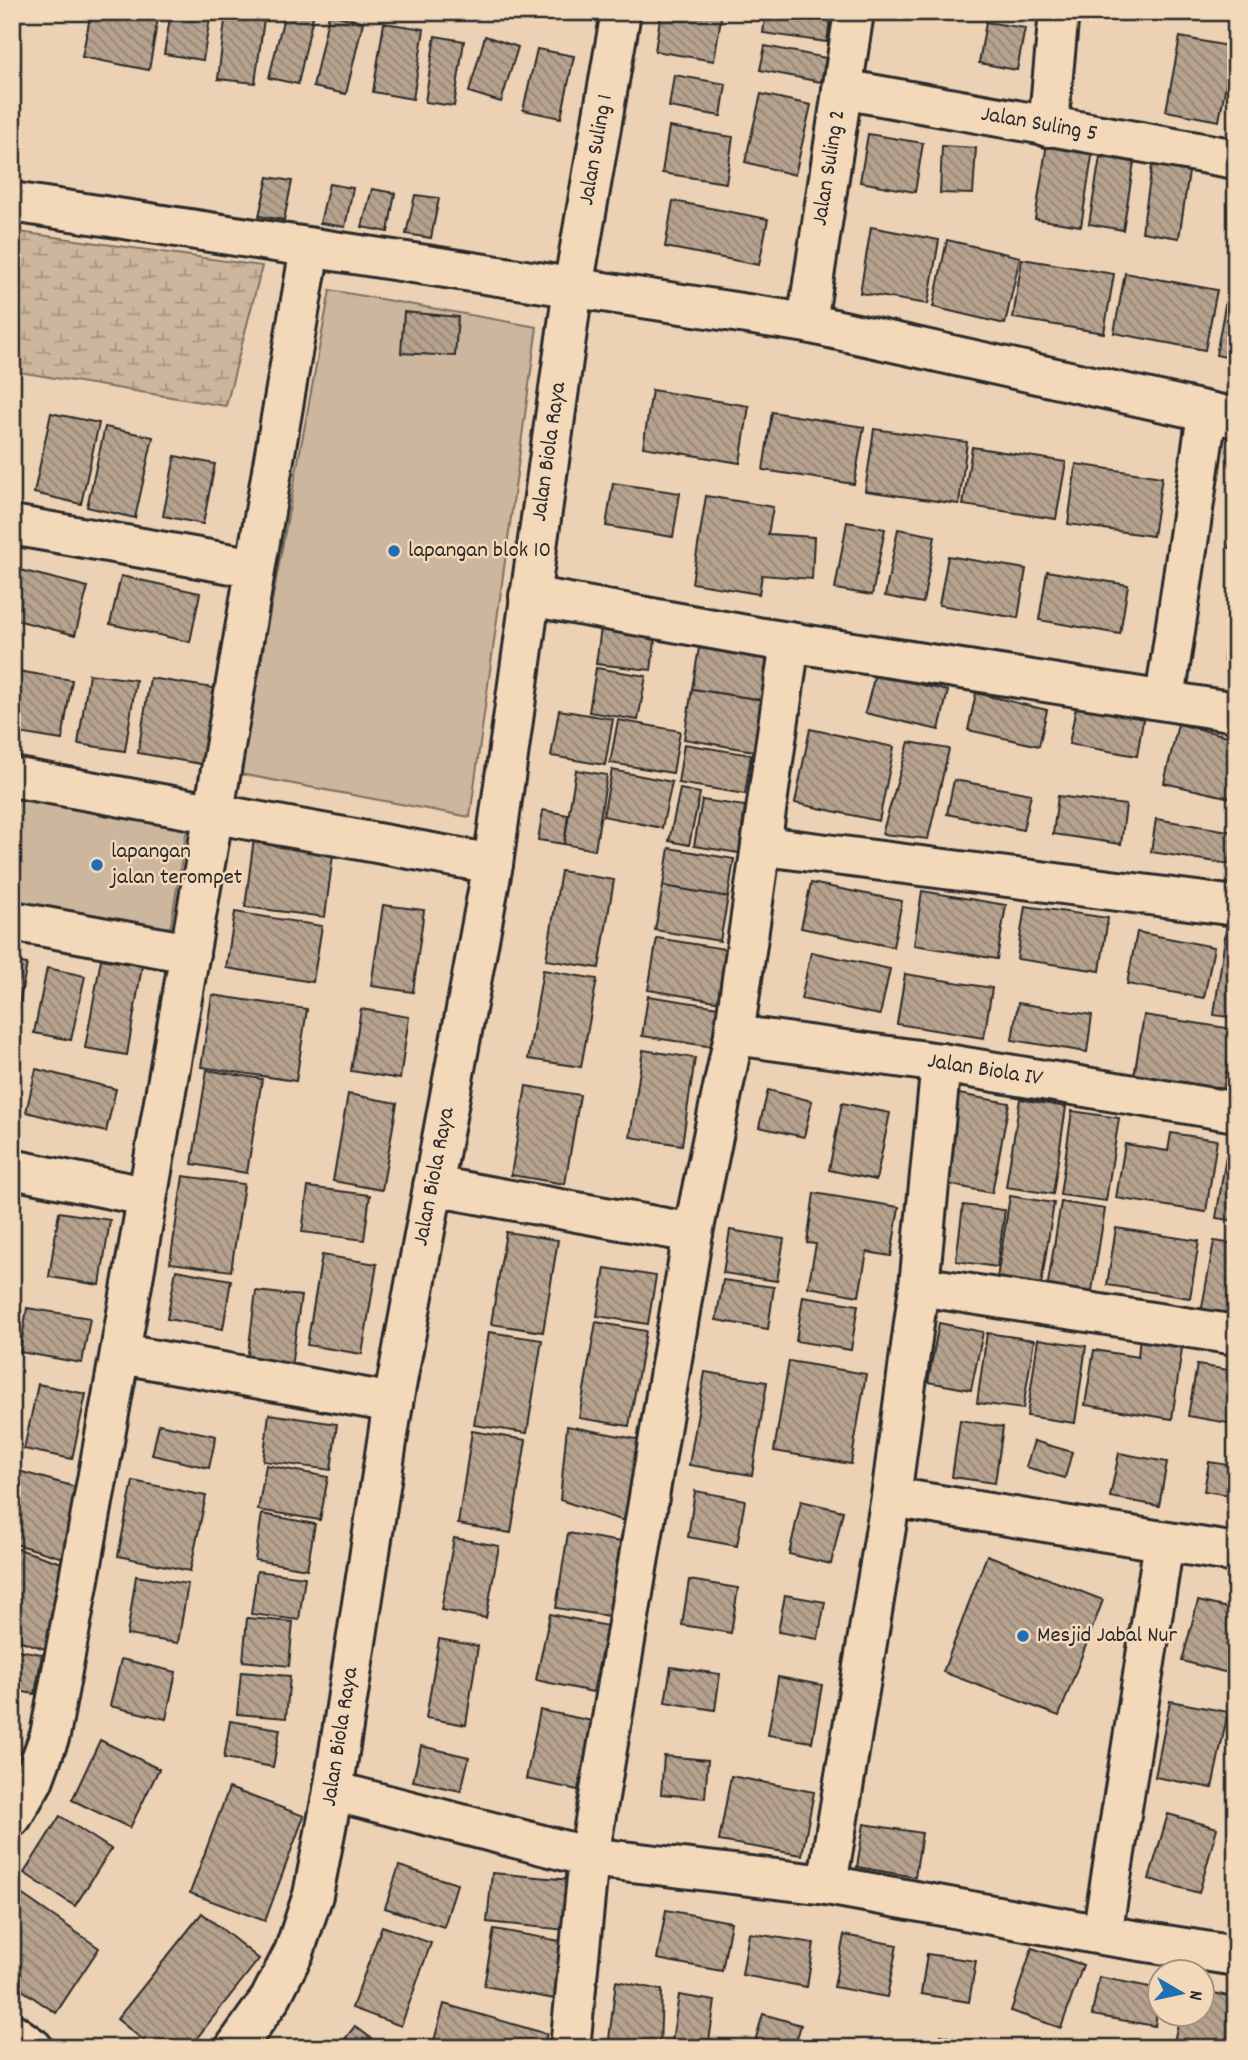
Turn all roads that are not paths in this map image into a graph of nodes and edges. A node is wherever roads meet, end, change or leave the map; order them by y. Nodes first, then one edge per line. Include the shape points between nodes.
1 (854, 12) edge
2 (1059, 12) edge
3 (612, 14) edge
4 (842, 89) junction
5 (1048, 127) junction
6 (1236, 159) edge
7 (12, 202) edge
8 (310, 248) junction
9 (573, 288) junction
10 (807, 323) junction
11 (1221, 416) edge
12 (12, 525) edge
13 (255, 568) junction
14 (529, 596) junction
15 (790, 642) junction
16 (1165, 699) junction
17 (1236, 712) edge
18 (12, 777) edge
19 (215, 812) junction
20 (764, 846) junction
21 (493, 864) junction
22 (1236, 906) edge
23 (12, 921) edge
24 (190, 953) junction
25 (734, 1035) junction
26 (941, 1063) junction
27 (1236, 1112) edge
28 (12, 1169) edge
29 (433, 1186) junction
30 (145, 1196) junction
31 (693, 1233) junction
32 (919, 1286) junction
33 (1236, 1335) edge
34 (122, 1354) junction
35 (393, 1403) junction
36 (891, 1497) junction
37 (1164, 1542) junction
38 (1236, 1553) edge
39 (23, 1775) edge
40 (333, 1791) junction
41 (12, 1817) edge
42 (589, 1857) junction
43 (827, 1885) junction
44 (1102, 1936) junction
45 (1236, 1956) edge
46 (12, 2033) edge
47 (33, 2048) edge
48 (235, 2048) edge
49 (570, 2048) edge

1 - 4 street, Jalan Suling 2
2 - 5 street
3 - 9 street, Jalan Suling 1
4 - 5 street, Jalan Suling 5
4 - 10 street, Jalan Suling 2
5 - 6 street, Jalan Suling 5
7 - 8 street
8 - 9 street
8 - 13 street
9 - 10 street
9 - 14 street, Jalan Biola Raya
10 - 11 street
11 - 16 street
12 - 13 street
13 - 19 street
14 - 15 street
14 - 21 street, Jalan Biola Raya
15 - 16 street
15 - 20 street
16 - 17 street
18 - 19 street
19 - 21 street
19 - 24 street
20 - 22 street
20 - 25 street
21 - 29 street, Jalan Biola Raya
23 - 24 street
24 - 30 street
25 - 26 street, Jalan Biola IV
25 - 31 street
26 - 27 street, Jalan Biola IV
26 - 32 street
28 - 30 street
29 - 31 street
29 - 35 street, Jalan Biola Raya
30 - 34 street
31 - 42 street
32 - 33 street
32 - 36 street
34 - 35 street
34 - 39 street via 50,1735
35 - 40 street, Jalan Biola Raya
36 - 37 street
36 - 43 street
37 - 38 street
37 - 44 street
39 - 41 street
40 - 42 street
40 - 48 street, Jalan Biola Raya via 313,1895 294,1952 270,1999
42 - 43 street
42 - 49 street
43 - 44 street
44 - 45 street
46 - 47 street

